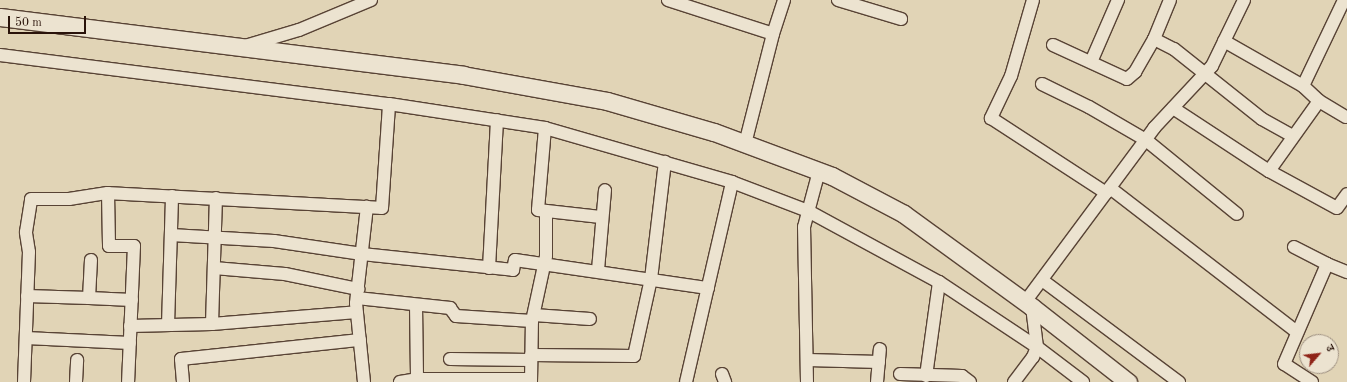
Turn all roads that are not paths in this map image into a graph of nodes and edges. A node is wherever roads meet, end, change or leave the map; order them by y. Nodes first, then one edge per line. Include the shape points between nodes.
1 (371, 0) edge
2 (668, 0) edge
3 (784, 0) edge
4 (838, 0) edge
5 (1033, 0) edge
6 (1118, 0) edge
7 (1170, 0) edge
8 (1244, 0) edge
9 (1344, 0) edge
10 (0, 17) edge
11 (901, 19) dead end
12 (773, 34) junction
13 (1154, 39) junction
14 (1224, 41) junction
15 (1053, 45) dead end
16 (239, 47) junction
17 (0, 55) edge
18 (1091, 62) junction
19 (1204, 75) junction
20 (1042, 84) dead end
21 (1303, 86) junction
22 (1319, 101) junction
23 (389, 104) junction
24 (1173, 108) junction
25 (1346, 118) dead end
26 (497, 120) junction
27 (544, 128) junction
28 (1293, 136) junction
29 (1146, 140) junction
30 (745, 144) junction
31 (665, 162) junction
32 (819, 171) junction
33 (1269, 171) junction
34 (732, 182) junction
35 (605, 190) dead end
36 (108, 193) junction
37 (1106, 193) junction
38 (1347, 194) edge
39 (172, 196) junction
40 (216, 198) junction
41 (367, 207) junction
42 (546, 211) junction
43 (808, 211) junction
44 (1237, 214) dead end
45 (601, 217) junction
46 (171, 235) junction
47 (214, 235) junction
48 (1294, 247) dead end
49 (362, 254) junction
50 (91, 260) dead end
51 (544, 264) junction
52 (1327, 264) junction
53 (214, 268) junction
54 (490, 268) junction
55 (598, 270) junction
56 (1347, 272) edge
57 (651, 279) junction
58 (1042, 280) junction
59 (939, 282) junction
60 (708, 288) junction
61 (357, 294) junction
62 (27, 296) junction
63 (89, 298) junction
64 (132, 300) junction
65 (416, 304) junction
66 (1028, 304) junction
67 (357, 312) junction
68 (533, 318) junction
69 (590, 319) dead end
70 (212, 324) junction
71 (168, 325) junction
72 (130, 326) junction
73 (1297, 332) junction
74 (26, 338) junction
75 (360, 340) junction
76 (130, 343) junction
77 (1037, 347) junction
78 (880, 349) dead end
79 (531, 357) junction
80 (450, 359) dead end
81 (77, 360) dead end
82 (808, 360) junction
83 (879, 362) junction
84 (900, 374) dead end
85 (926, 376) junction
86 (417, 379) junction
87 (1295, 379) edge
88 (531, 380) edge
89 (24, 382) edge
90 (76, 382) edge
91 (128, 382) edge
92 (183, 382) edge
93 (364, 382) edge
94 (400, 382) edge
95 (686, 382) edge
96 (806, 382) edge
97 (877, 382) edge
98 (970, 382) edge
99 (1014, 382) edge
100 (1083, 382) edge
101 (1128, 382) edge
102 (1179, 382) edge
103 (1312, 382) edge

1 - 16 street via 299,30
2 - 12 street
3 - 12 street
4 - 11 street
5 - 37 street via 1011,76 991,118
6 - 18 street
7 - 13 street
8 - 14 street
9 - 21 street
10 - 16 main road
12 - 30 street
13 - 18 street via 1135,72 1127,79
13 - 19 street via 1174,49
14 - 19 street via 1212,66
14 - 21 street
15 - 18 street
16 - 30 main road via 463,75 607,101
17 - 23 street
19 - 24 street
19 - 28 street via 1262,120
20 - 29 street via 1089,107
21 - 22 street
22 - 25 street
22 - 28 street
23 - 26 street
23 - 41 street via 382,208
24 - 29 street
24 - 33 street
26 - 27 street
26 - 54 street
27 - 31 street
27 - 42 street via 538,210
28 - 33 street
29 - 37 street
29 - 44 street
30 - 32 main road
31 - 34 street
31 - 57 street
32 - 43 street
32 - 66 main road via 904,214
33 - 38 street via 1337,208
34 - 43 street
34 - 60 street
35 - 45 street
36 - 39 street
36 - 62 street via 69,199 31,199 26,232 29,252
36 - 64 street via 109,246 134,246
37 - 58 street
37 - 73 street via 1110,188
39 - 40 street
39 - 46 street
40 - 41 street
40 - 47 street
41 - 49 street
42 - 45 street
42 - 51 street
43 - 59 street
43 - 82 street via 804,227
45 - 55 street
46 - 47 street
46 - 71 street
47 - 49 street
47 - 53 street
48 - 52 street
49 - 54 street
49 - 61 street
50 - 63 street
51 - 54 street via 515,260 513,270
51 - 55 street
51 - 68 street
52 - 56 street
52 - 73 street
53 - 61 street via 285,274
53 - 70 street
55 - 57 street
57 - 60 street
57 - 79 street via 634,356
58 - 66 street
58 - 102 street
59 - 77 street
59 - 85 street
60 - 95 street
61 - 65 street
61 - 67 street
62 - 63 street
62 - 74 street
63 - 64 street
64 - 72 street
65 - 68 street via 450,308 456,316
65 - 86 street
66 - 77 street
66 - 101 main road
67 - 70 street
67 - 75 street
68 - 69 street
68 - 79 street
70 - 71 street
71 - 72 street
72 - 76 street
73 - 87 street via 1284,364
74 - 76 street
74 - 89 street
75 - 92 street via 181,359
75 - 93 street
76 - 91 street
77 - 99 street via 1033,357
77 - 100 street
78 - 83 street
79 - 80 street
79 - 88 street
81 - 90 street
82 - 83 street
82 - 96 street
83 - 97 street
84 - 85 street
85 - 98 street via 962,376
86 - 88 street
86 - 94 street
87 - 103 street

